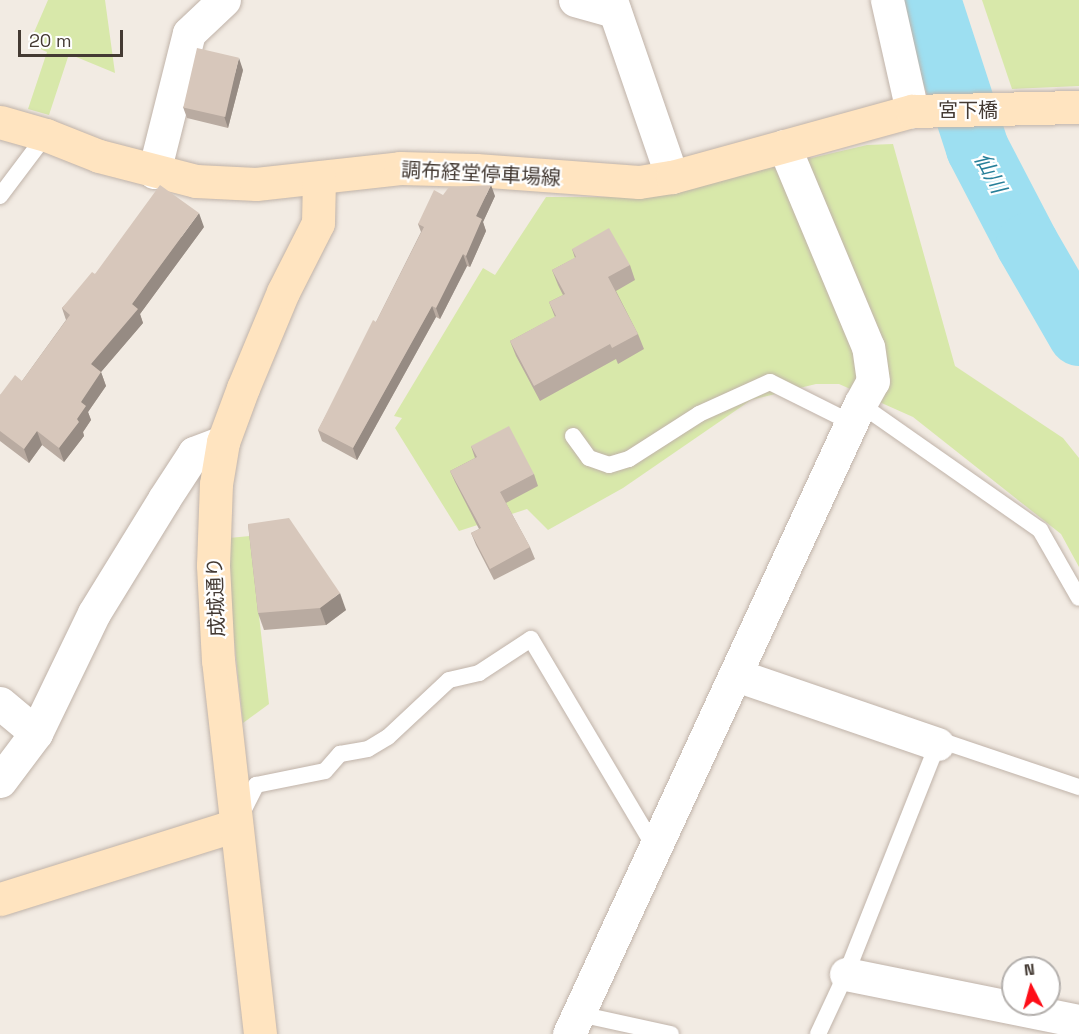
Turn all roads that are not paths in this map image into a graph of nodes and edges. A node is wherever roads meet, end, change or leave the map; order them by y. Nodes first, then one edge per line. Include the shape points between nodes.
1 (224, 0) edge
2 (575, 0) edge
3 (887, 0) edge
4 (613, 5) edge
5 (1079, 107) edge
6 (919, 111) junction
7 (0, 122) edge
8 (46, 135) junction
9 (784, 146) junction
10 (154, 172) junction
11 (672, 177) junction
12 (319, 178) junction
13 (0, 196) edge
14 (856, 413) junction
15 (573, 436) dead end
16 (223, 442) junction
17 (1079, 598) edge
18 (735, 675) junction
19 (0, 703) edge
20 (36, 733) junction
21 (938, 744) junction
22 (0, 781) edge
23 (1079, 787) edge
24 (236, 825) junction
25 (656, 848) junction
26 (0, 899) edge
27 (846, 974) junction
28 (1079, 1021) edge
29 (574, 1024) edge
30 (261, 1034) edge
31 (671, 1034) edge
32 (818, 1034) edge

1 - 10 street via 189,33
2 - 4 street
3 - 6 street
4 - 11 street
5 - 6 street, 宮下橋
6 - 9 street, 調布経堂停車場線
7 - 8 street, 調布経堂停車場線
8 - 10 street, 調布経堂停車場線
8 - 13 lane
9 - 11 street, 調布経堂停車場線
9 - 14 street via 868,347 873,381
10 - 12 street, 調布経堂停車場線 via 196,181 256,184
11 - 12 street, 調布経堂停車場線 via 639,182 400,168
12 - 16 street, 成城通り via 318,223 283,292
14 - 15 lane via 770,382 699,414 629,459 609,465 589,458
14 - 17 lane via 1040,530
14 - 18 street
16 - 20 street via 194,453 164,499 94,614
16 - 24 street, 成城通り via 216,484 213,565 218,661
18 - 21 street
18 - 25 street
19 - 20 street
20 - 22 street
21 - 23 lane via 939,740
21 - 27 lane
24 - 25 lane via 256,785 325,771 340,754 368,749 388,737 449,680 479,673 531,639
24 - 26 street
24 - 30 street, 成城通り
25 - 29 street
27 - 28 street
27 - 32 lane
29 - 31 lane

